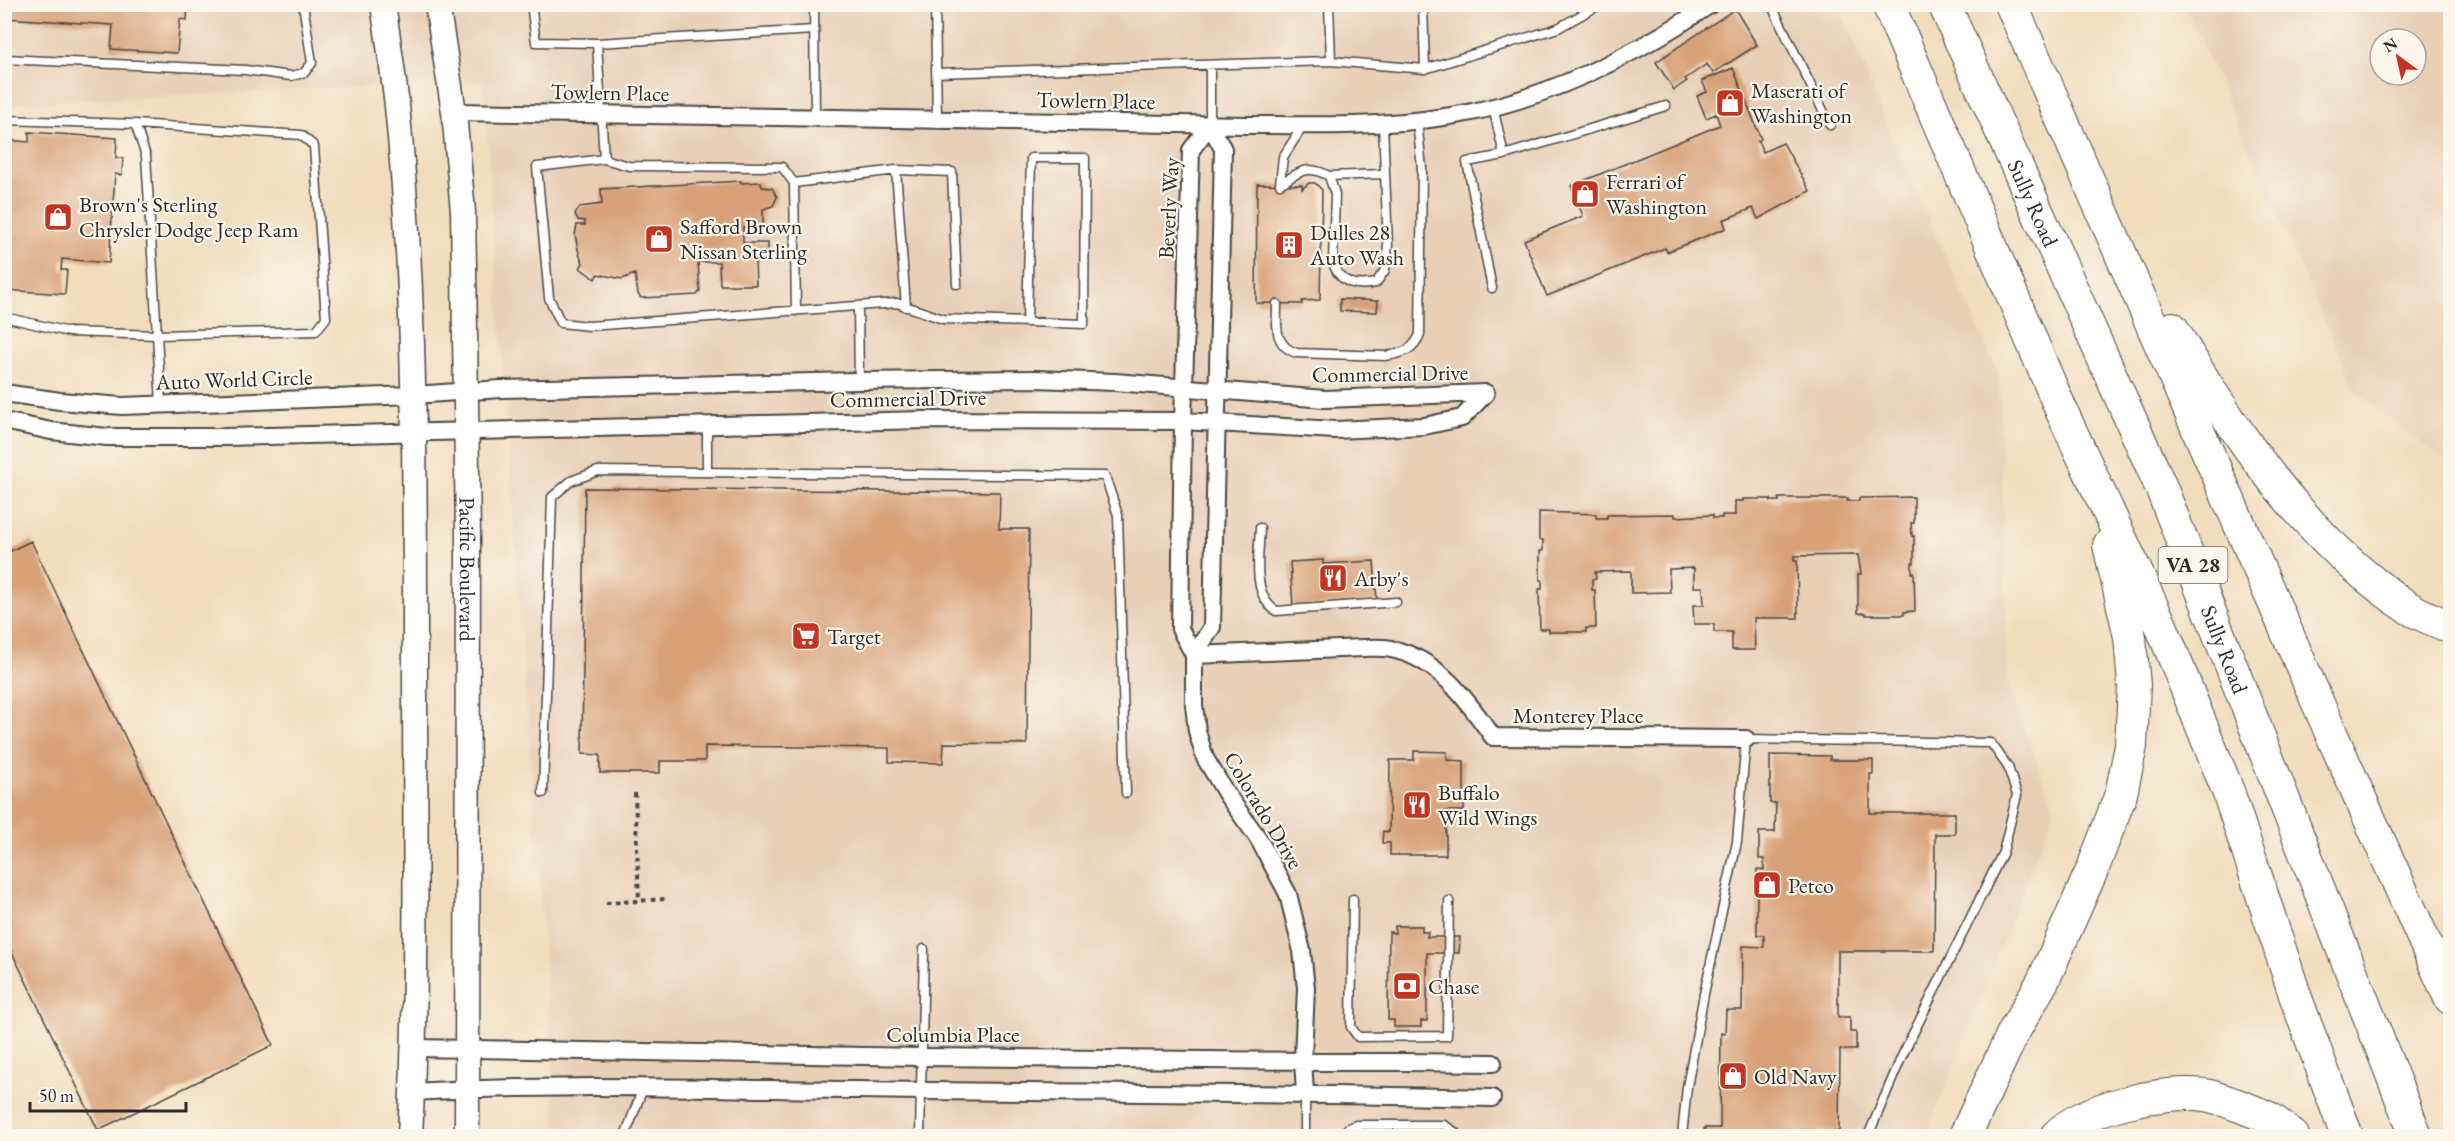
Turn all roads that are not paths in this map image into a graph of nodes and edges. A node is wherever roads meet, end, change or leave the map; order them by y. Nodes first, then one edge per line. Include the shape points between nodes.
1 (303, 4) edge
2 (383, 4) edge
3 (437, 4) edge
4 (531, 4) edge
5 (813, 4) edge
6 (935, 4) edge
7 (1329, 4) edge
8 (1423, 4) edge
9 (1601, 4) edge
10 (1711, 4) edge
11 (1772, 4) edge
12 (1888, 4) edge
13 (1944, 4) edge
14 (2011, 4) edge
15 (814, 30) junction
16 (597, 43) junction
17 (4, 59) edge
18 (1331, 62) junction
19 (1210, 65) junction
20 (1425, 69) junction
21 (936, 73) junction
22 (1666, 106) dead end
23 (1493, 107) junction
24 (454, 112) junction
25 (602, 114) junction
26 (815, 118) junction
27 (938, 119) junction
28 (4, 120) edge
29 (1417, 121) junction
30 (135, 124) junction
31 (1383, 124) junction
32 (1210, 125) junction
33 (1830, 125) dead end
34 (1303, 126) junction
35 (1504, 154) junction
36 (604, 159) junction
37 (896, 170) junction
38 (1385, 174) junction
39 (1329, 176) junction
40 (794, 183) junction
41 (2100, 206) junction
42 (957, 284) dead end
43 (1492, 288) dead end
44 (1277, 304) dead end
45 (858, 306) junction
46 (906, 307) junction
47 (796, 311) junction
48 (4, 317) edge
49 (1027, 322) junction
50 (157, 336) junction
51 (859, 381) junction
52 (1184, 387) junction
53 (1218, 391) junction
54 (466, 392) junction
55 (4, 393) edge
56 (413, 395) junction
57 (160, 404) junction
58 (2062, 412) junction
59 (4, 421) edge
60 (1183, 421) junction
61 (1217, 423) junction
62 (707, 424) junction
63 (467, 432) junction
64 (415, 433) junction
65 (708, 471) junction
66 (1260, 528) dead end
67 (1396, 602) dead end
68 (2451, 627) edge
69 (1194, 655) junction
70 (1746, 739) junction
71 (543, 793) dead end
72 (1126, 793) dead end
73 (1353, 899) dead end
74 (1449, 902) dead end
75 (924, 950) dead end
76 (2451, 998) edge
77 (413, 1048) junction
78 (468, 1048) junction
79 (921, 1057) junction
80 (1303, 1059) junction
81 (1493, 1063) dead end
82 (643, 1088) junction
83 (468, 1089) junction
84 (920, 1091) junction
85 (412, 1092) junction
86 (1305, 1094) junction
87 (1492, 1098) dead end
88 (410, 1137) edge
89 (466, 1137) edge
90 (625, 1137) edge
91 (920, 1137) edge
92 (1305, 1137) edge
93 (1342, 1137) edge
94 (1456, 1137) edge
95 (1682, 1137) edge
96 (1868, 1137) edge
97 (1965, 1137) edge
98 (2056, 1137) edge
99 (2293, 1137) edge
100 (2348, 1137) edge
101 (2416, 1137) edge

1 - 17 lane via 312,63 304,73 291,76 245,70
2 - 56 main road via 398,117
3 - 24 main road, Pacific Boulevard
4 - 16 lane via 536,42
5 - 15 lane
6 - 21 lane
7 - 18 lane
8 - 20 lane
9 - 20 lane via 1558,28
10 - 23 street, Towlern Place via 1631,54 1581,77
11 - 33 lane
12 - 58 highway
13 - 101 highway, Sully Road / VA 28 via 2170,508
14 - 41 highway, VA 28
15 - 16 lane
15 - 26 lane
16 - 25 lane
18 - 19 lane
18 - 20 lane
19 - 21 lane
19 - 32 lane
21 - 27 lane
22 - 35 lane
23 - 29 street, Towlern Place
23 - 35 lane
24 - 25 street, Towlern Place
24 - 54 main road, Pacific Boulevard via 463,212
25 - 26 street, Towlern Place
25 - 36 lane
26 - 27 street, Towlern Place
27 - 32 street, Towlern Place
28 - 30 lane
29 - 31 street, Towlern Place
29 - 44 lane via 1422,168 1417,342 1398,355 1385,356 1287,350 1280,339
30 - 50 lane via 146,156
30 - 50 lane via 301,135 314,146 326,318 316,331
31 - 34 street, Towlern Place
31 - 38 lane
32 - 34 street, Towlern Place
32 - 52 street, Beverly Way via 1191,150
32 - 53 street via 1223,149
34 - 39 lane via 1283,157 1280,184 1301,171 1316,169
35 - 43 lane via 1467,162
36 - 40 lane via 629,166 782,167
36 - 47 lane via 537,167 549,298 561,323 589,326
37 - 40 lane
37 - 42 lane via 952,172
37 - 46 lane
38 - 39 lane
38 - 39 lane via 1385,270 1377,284 1362,286 1336,274 1335,194
40 - 47 lane
41 - 68 highway via 2192,363 2290,502 2366,577 2411,609
41 - 76 highway, VA 28
45 - 46 lane via 897,303
45 - 47 lane
45 - 51 lane
46 - 49 lane via 943,319
48 - 50 lane via 69,332
49 - 49 lane via 1031,158 1086,159 1083,324
50 - 57 lane
51 - 52 street, Commercial Drive via 1035,380
51 - 54 street, Commercial Drive
52 - 53 street, Commercial Drive
52 - 60 street, Beverly Way
53 - 61 street
53 - 61 street, Commercial Drive via 1325,399 1486,393 1462,418 1424,426 1335,430
54 - 56 street, Auto World Circle
54 - 63 main road, Pacific Boulevard
55 - 57 street, Auto World Circle via 122,406
56 - 57 street, Auto World Circle
56 - 64 main road
58 - 97 highway via 2109,545 2130,637 2134,685 2131,746 2121,794 2093,868 2043,981 2013,1034
58 - 100 highway via 2160,623 2228,791 2295,998
59 - 64 street via 107,437
60 - 61 street, Commercial Drive
60 - 62 street, Commercial Drive
60 - 69 street, Colorado Drive via 1180,629
61 - 69 street via 1212,627
62 - 63 street, Commercial Drive
62 - 65 lane
63 - 64 street, Commercial Drive
63 - 78 main road, Pacific Boulevard
64 - 77 main road
65 - 71 lane via 598,471 571,481 552,497
65 - 72 lane via 1105,476 1118,515
66 - 67 lane via 1261,592 1269,607 1276,611
69 - 70 street, Monterey Place via 1389,649 1418,658 1433,668 1466,700 1493,737
69 - 80 street, Colorado Drive via 1194,705 1205,758 1258,838 1288,894 1302,951 1306,988
70 - 95 lane via 1737,842 1704,994
70 - 96 lane via 1991,743 2008,767 2017,795 2003,852 1902,1056
73 - 74 lane via 1351,1027 1358,1037 1448,1036
75 - 79 lane
77 - 78 street, Columbia Place
77 - 85 main road
78 - 79 street, Columbia Place
78 - 83 main road, Pacific Boulevard
79 - 80 street, Columbia Place
79 - 84 lane
80 - 81 street, Columbia Place
80 - 86 street, Colorado Drive
82 - 83 street
82 - 84 street
82 - 90 lane
83 - 85 street
83 - 89 main road, Pacific Boulevard
84 - 86 street
84 - 91 lane
85 - 88 main road
86 - 87 street
86 - 92 lane
93 - 94 lane via 1355,1125 1444,1125
98 - 99 highway via 2098,1110 2169,1095 2207,1095 2270,1119

